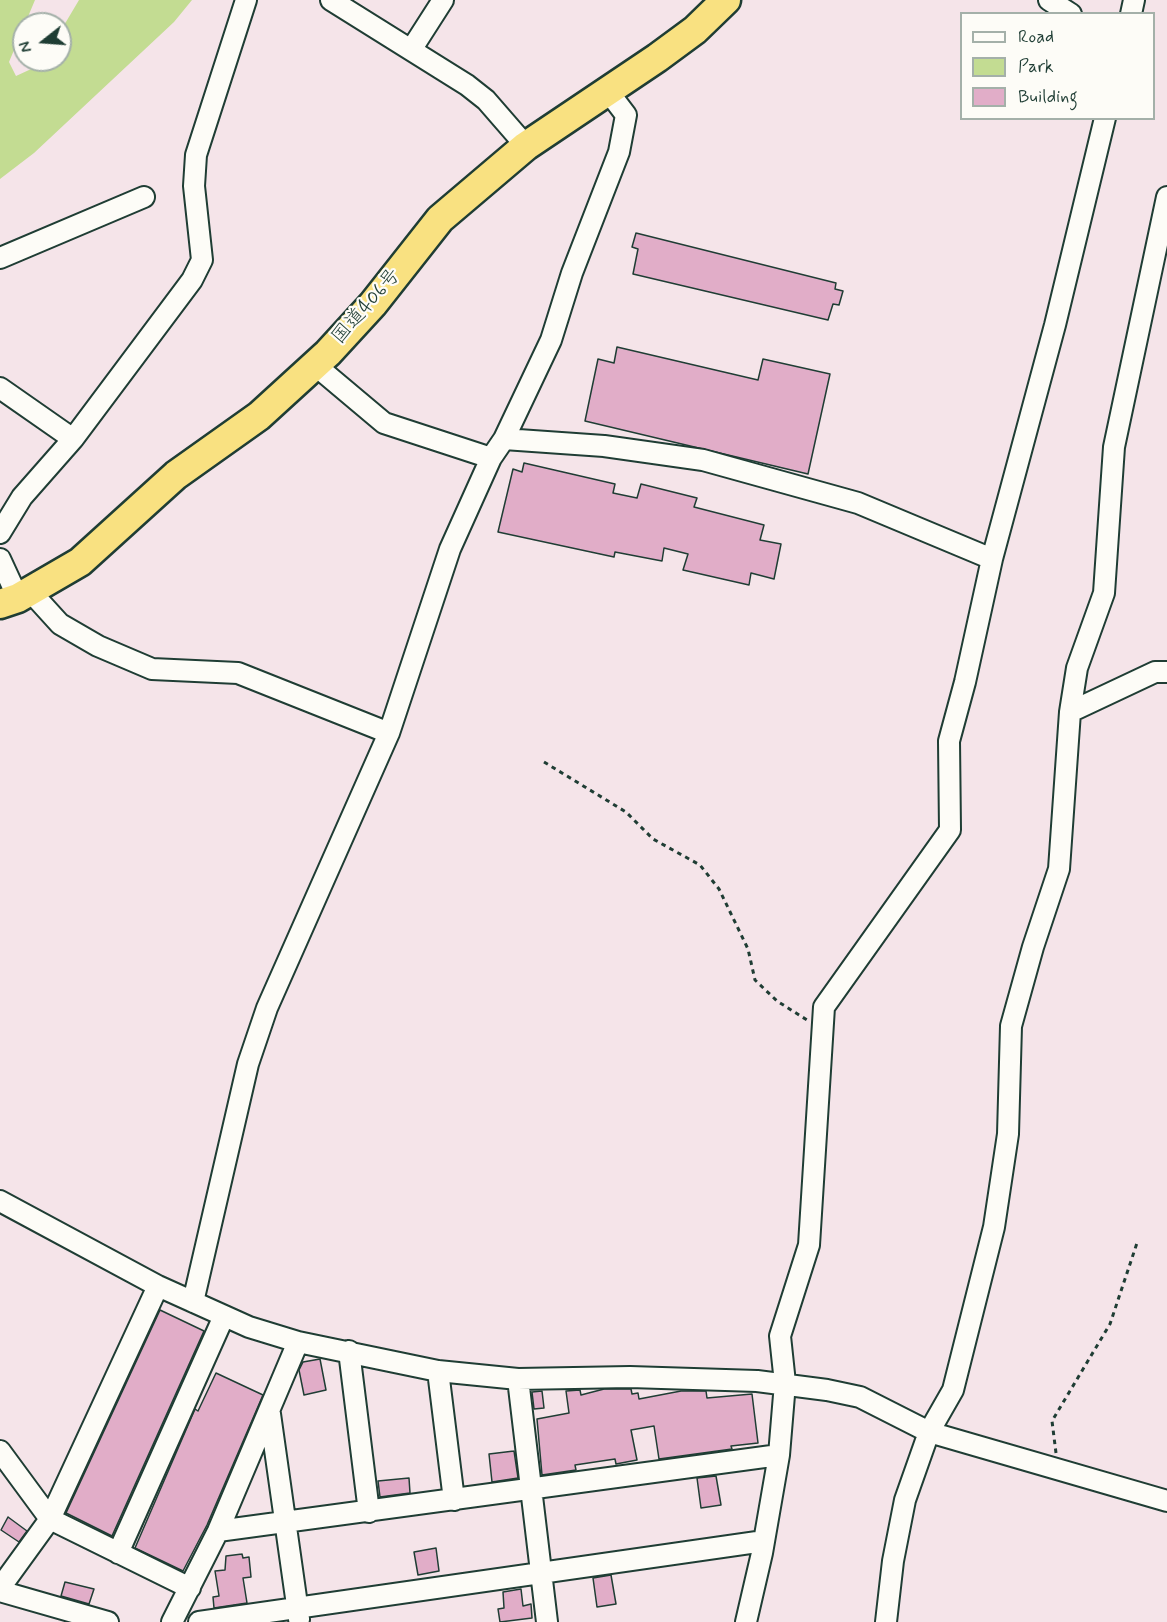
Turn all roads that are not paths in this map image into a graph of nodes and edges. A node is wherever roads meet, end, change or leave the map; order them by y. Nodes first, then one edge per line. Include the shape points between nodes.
1 (246, 0) edge
2 (443, 0) edge
3 (726, 0) edge
4 (1049, 0) edge
5 (345, 3) edge
6 (1068, 12) edge
7 (411, 50) junction
8 (607, 90) junction
9 (1105, 120) edge
10 (526, 146) junction
11 (144, 197) dead end
12 (1167, 197) edge
13 (0, 258) edge
14 (315, 365) junction
15 (0, 388) edge
16 (73, 439) junction
17 (504, 439) junction
18 (491, 458) junction
19 (0, 533) edge
20 (0, 559) edge
21 (992, 559) junction
22 (16, 598) edge
23 (1167, 672) edge
24 (1070, 712) junction
25 (389, 733) junction
26 (0, 1201) edge
27 (158, 1286) junction
28 (193, 1302) junction
29 (224, 1316) junction
30 (298, 1342) junction
31 (349, 1351) junction
32 (438, 1371) junction
33 (518, 1379) junction
34 (785, 1383) junction
35 (270, 1413) junction
36 (929, 1432) junction
37 (0, 1451) edge
38 (779, 1455) junction
39 (530, 1491) junction
40 (454, 1500) junction
41 (1167, 1501) edge
42 (369, 1512) junction
43 (50, 1519) junction
44 (285, 1521) junction
45 (218, 1532) junction
46 (764, 1540) junction
47 (118, 1552) junction
48 (541, 1574) junction
49 (190, 1588) junction
50 (0, 1589) edge
51 (299, 1615) edge
52 (108, 1622) edge
53 (172, 1622) edge
54 (199, 1622) edge
55 (547, 1622) edge
56 (746, 1622) edge
57 (886, 1622) edge

1 - 16 street via 195,154 194,186 202,260 192,280
2 - 7 street
3 - 8 highway, 国道406号 via 685,37
4 - 6 street
5 - 7 street
7 - 10 street via 486,100
8 - 10 highway, 国道406号
8 - 17 street via 626,114 619,152 572,273 551,340
9 - 21 street
10 - 14 highway, 国道406号 via 440,219 373,304
11 - 13 street
12 - 24 street via 1114,447 1104,593 1077,668
14 - 18 street via 384,423
14 - 22 highway, 国道406号 via 259,416 176,476 80,562
15 - 16 street
16 - 19 street via 22,497
17 - 18 street
17 - 21 street via 604,446 703,460 858,503
18 - 25 street via 450,549
20 - 22 street
21 - 34 street via 949,741 950,830 824,1007 808,1245 780,1336
22 - 25 street via 98,646 152,669 238,673
23 - 24 street via 1155,672
24 - 36 street via 1059,869 1011,1026 1008,1134 994,1227 953,1390
25 - 28 street via 267,1008 248,1064
26 - 27 street
27 - 28 street
27 - 43 street
28 - 29 street
29 - 30 street
29 - 47 street
30 - 31 street
30 - 35 street
31 - 32 street
31 - 42 street
32 - 33 street
32 - 40 street
33 - 34 street via 630,1377
33 - 39 street
34 - 36 street via 860,1397
34 - 38 street
35 - 44 street
35 - 45 street
36 - 41 street
36 - 57 street via 905,1500
37 - 43 street
38 - 39 street
38 - 46 street
39 - 40 street
39 - 48 street
40 - 42 street
42 - 44 street
43 - 47 street
43 - 50 street
44 - 45 street
44 - 51 street
45 - 49 street
46 - 48 street
46 - 56 street
47 - 49 street
48 - 51 street
48 - 55 street
49 - 53 street
50 - 52 street
51 - 54 street

